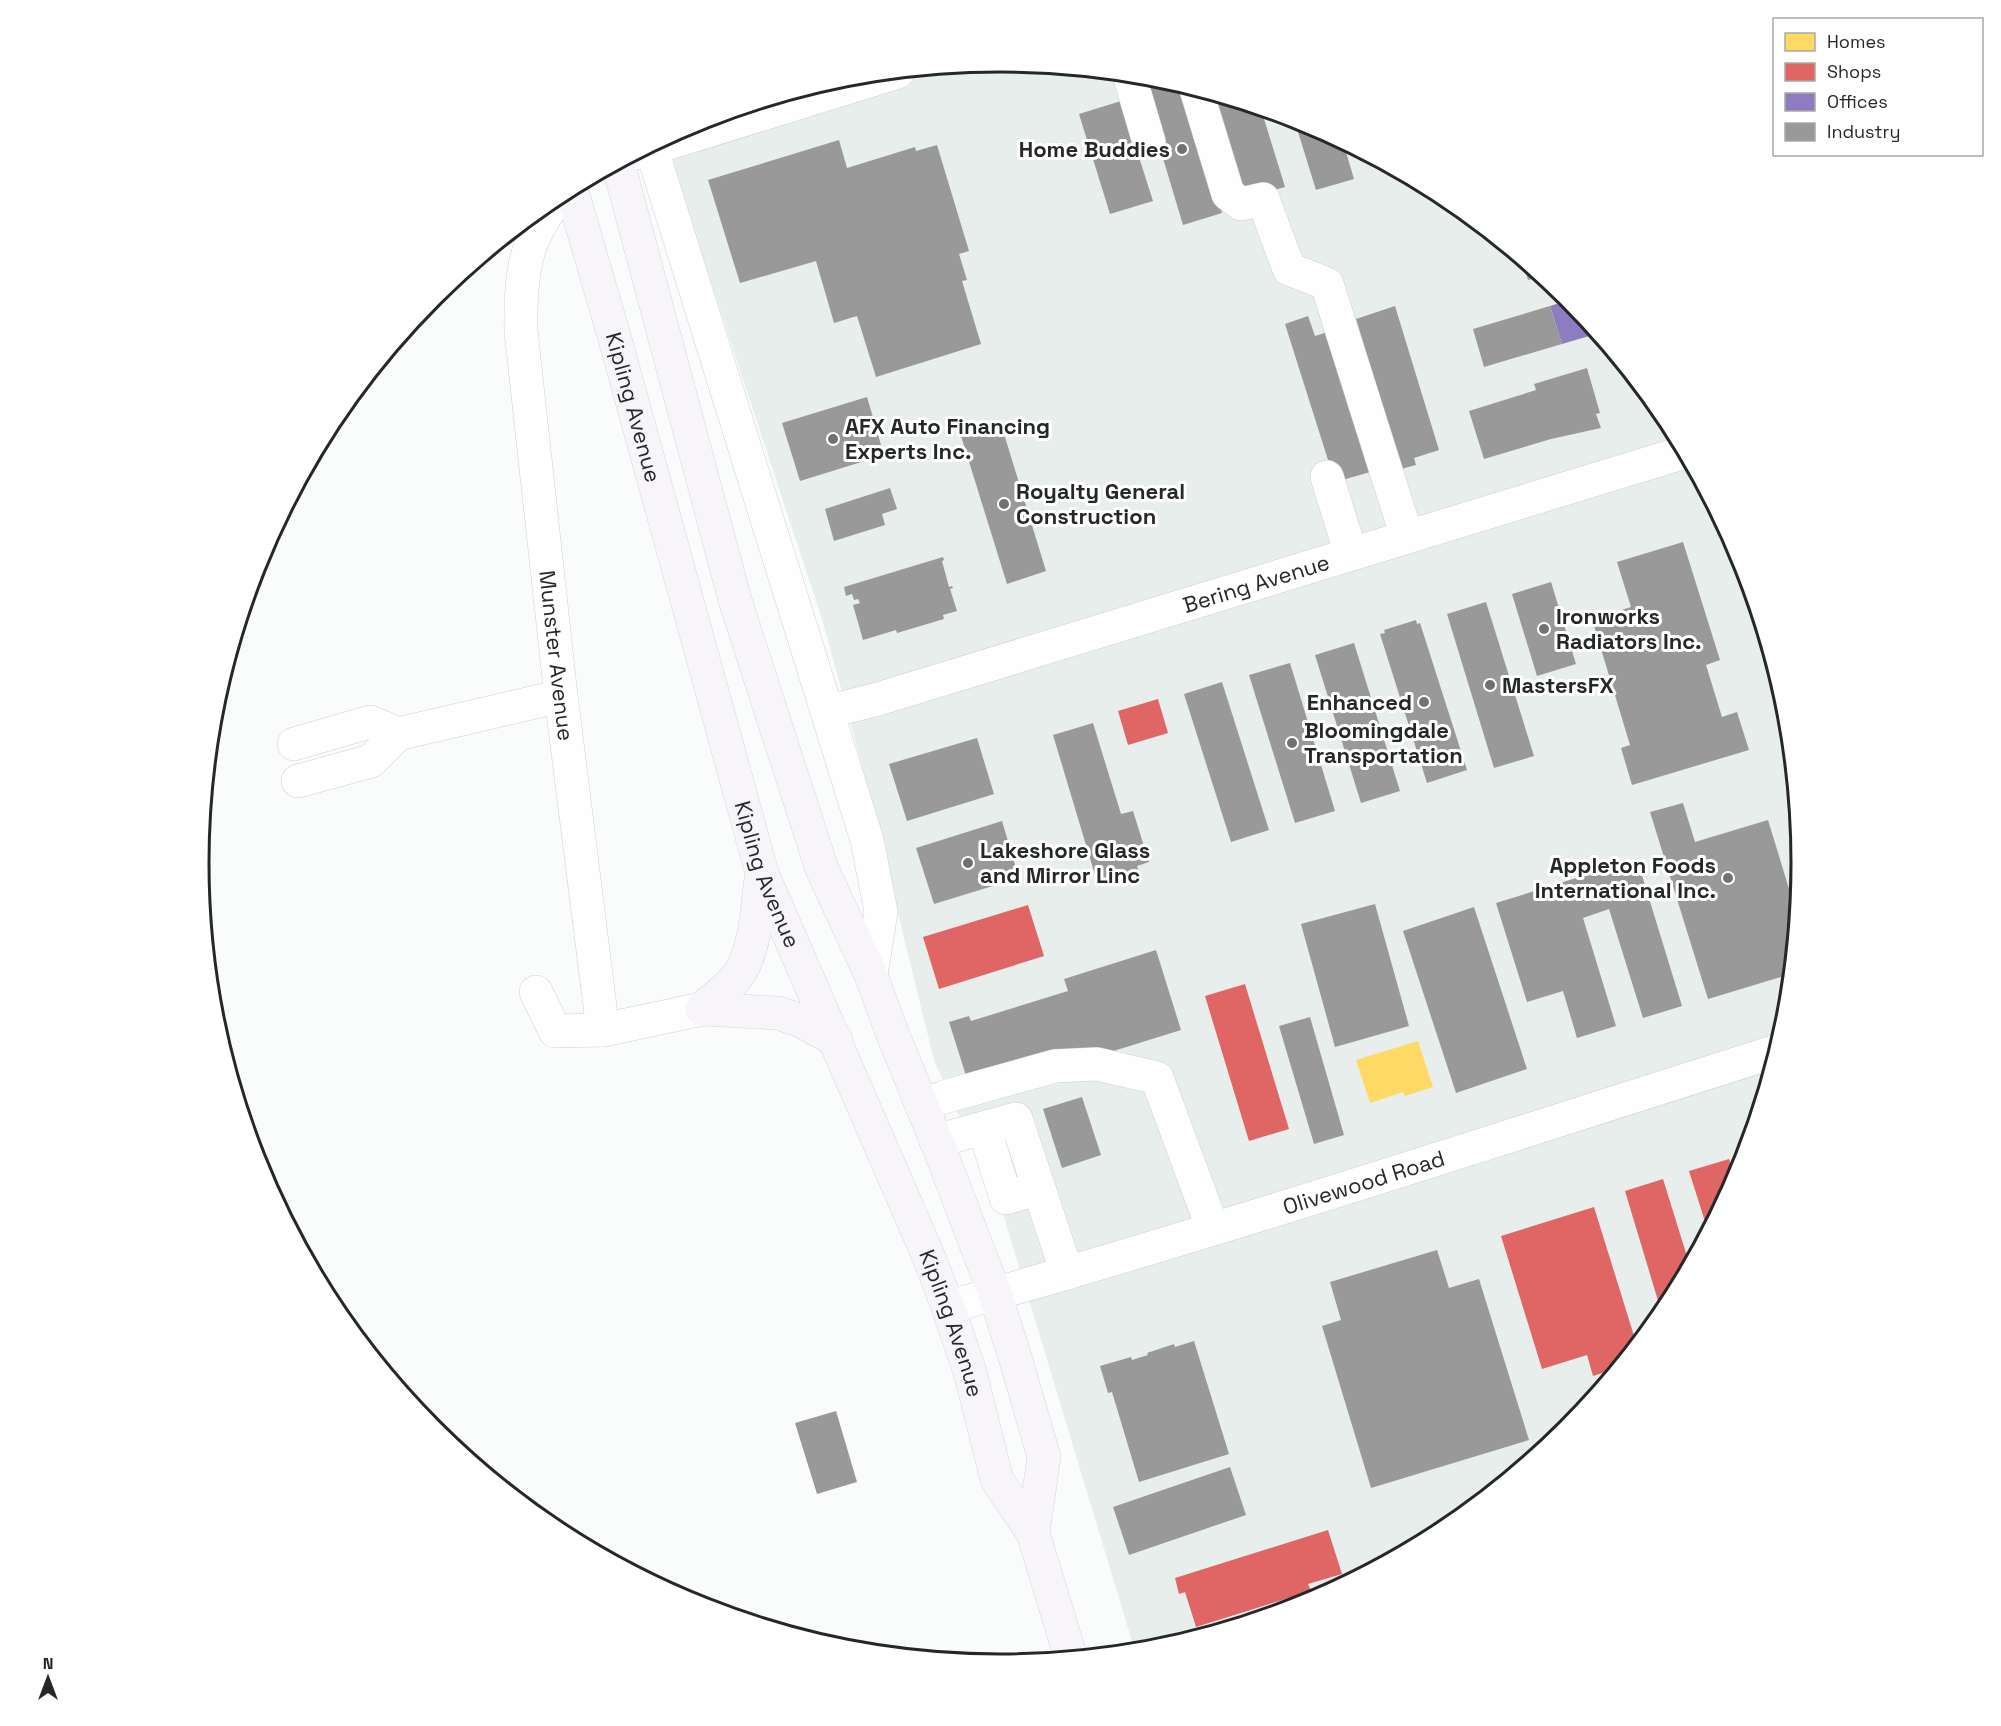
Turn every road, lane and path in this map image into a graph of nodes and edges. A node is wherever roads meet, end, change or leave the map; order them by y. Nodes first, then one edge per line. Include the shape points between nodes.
1 (1132, 83) edge
2 (854, 86) edge
3 (1199, 97) edge
4 (684, 139) edge
5 (1149, 142) dead end
6 (646, 157) edge
7 (620, 170) edge
8 (574, 197) edge
9 (545, 216) edge
10 (1677, 454) edge
11 (1327, 477) dead end
12 (1407, 537) junction
13 (1350, 554) junction
14 (561, 696) junction
15 (827, 712) junction
16 (398, 734) junction
17 (294, 744) dead end
18 (298, 781) dead end
19 (762, 873) junction
20 (872, 975) junction
21 (536, 992) dead end
22 (702, 1009) junction
23 (603, 1030) junction
24 (836, 1040) junction
25 (1768, 1054) edge
26 (922, 1106) junction
27 (984, 1128) junction
28 (936, 1141) junction
29 (1039, 1188) junction
30 (1006, 1198) junction
31 (963, 1212) junction
32 (1213, 1229) junction
33 (1067, 1273) junction
34 (995, 1294) junction
35 (948, 1307) junction
36 (1033, 1533) junction
37 (1069, 1650) edge

1 - 5 street
2 - 4 street
3 - 12 street via 1228,194 1241,204 1263,199 1289,269 1327,284
6 - 15 street, Kipling Avenue
7 - 20 main road, Kipling Avenue via 735,600 822,868
8 - 19 main road, Kipling Avenue
9 - 14 street, Munster Avenue via 526,257 521,331
10 - 12 street, Bering Avenue
11 - 13 street
12 - 13 street, Bering Avenue
13 - 15 street, Bering Avenue
14 - 16 street
14 - 23 street, Munster Avenue
15 - 20 street, Kipling Avenue via 867,840 878,892 881,912
16 - 17 street via 370,722
16 - 18 street via 371,761
19 - 22 main road via 751,948 741,971
19 - 24 main road, Kipling Avenue
20 - 26 main road, Kipling Avenue
21 - 23 street via 555,1031
22 - 23 street
22 - 24 main road via 778,1013
24 - 35 main road, Kipling Avenue
25 - 32 street, Olivewood Road
26 - 28 main road, Kipling Avenue
26 - 32 street via 1055,1066 1097,1064 1157,1078
27 - 28 street
27 - 29 street via 1016,1119
27 - 30 street
28 - 31 main road, Kipling Avenue
29 - 30 street
29 - 33 street
30 - 31 street
31 - 34 main road, Kipling Avenue
32 - 33 street, Olivewood Road
33 - 34 street, Olivewood Road
34 - 35 street, Olivewood Road
34 - 36 main road, Kipling Avenue via 1044,1457
35 - 36 main road, Kipling Avenue via 970,1372 997,1480
36 - 37 main road, Kipling Avenue

